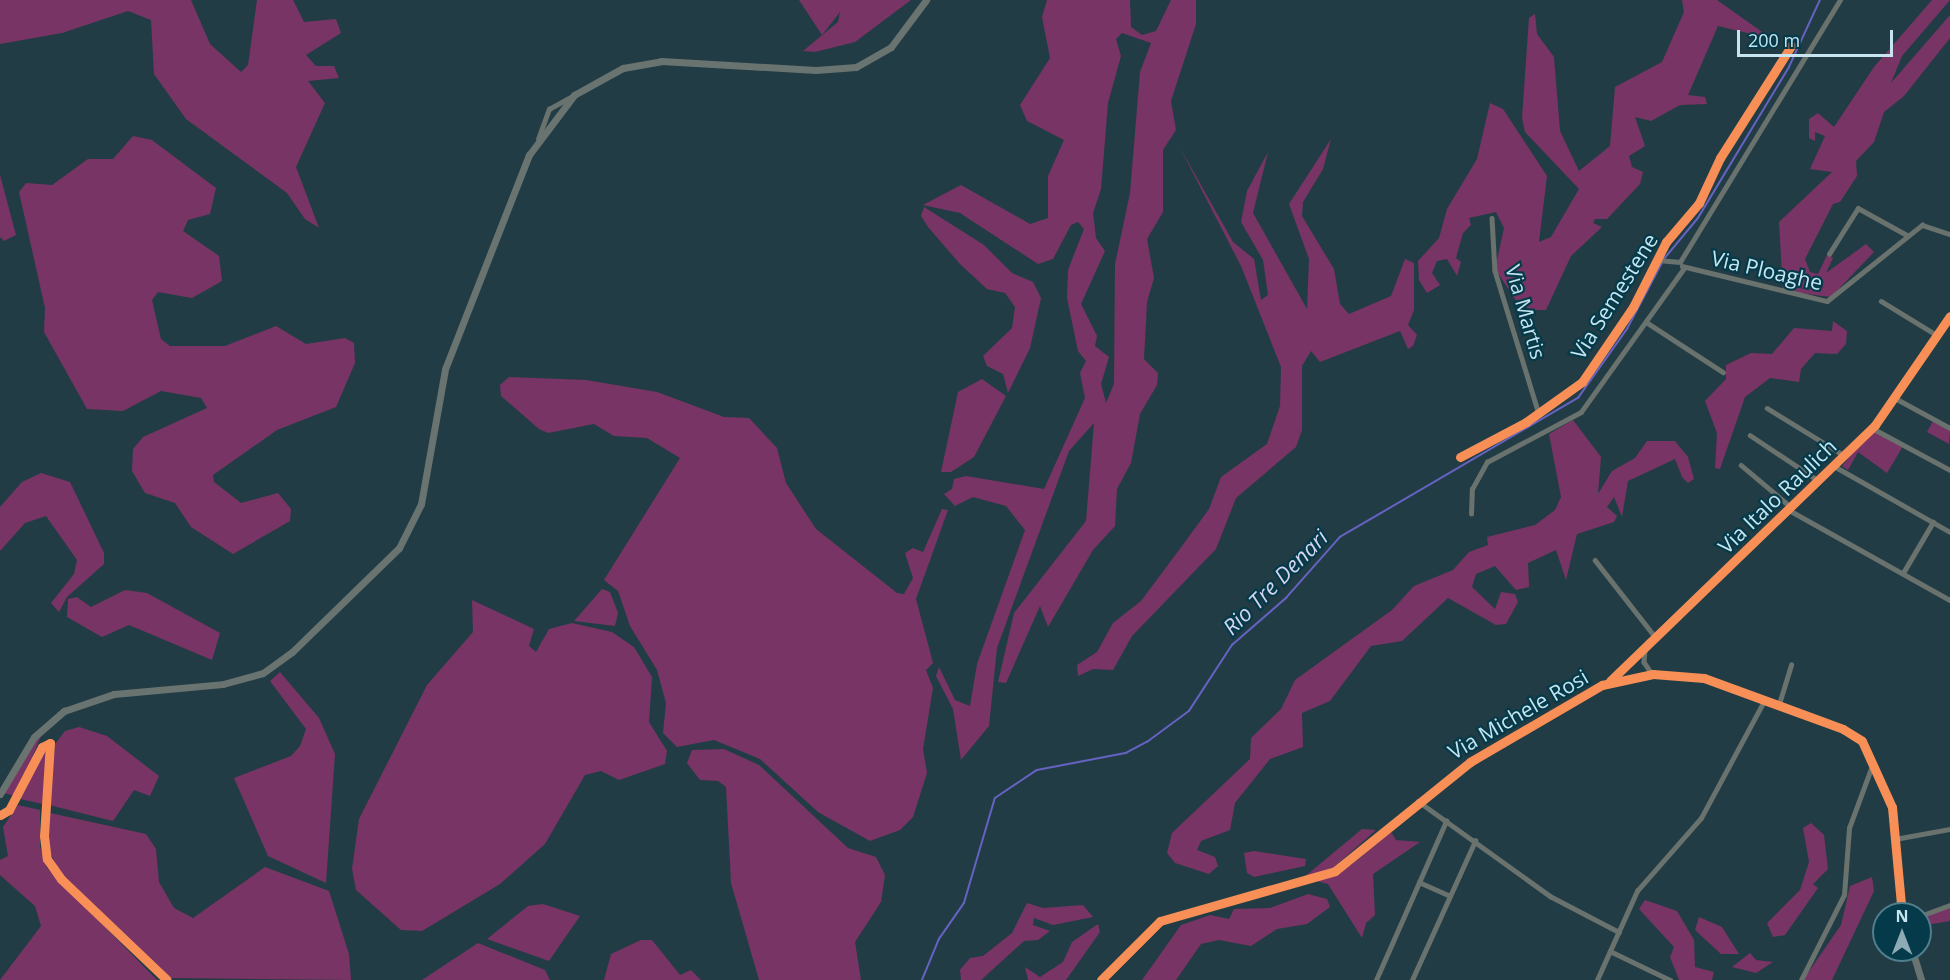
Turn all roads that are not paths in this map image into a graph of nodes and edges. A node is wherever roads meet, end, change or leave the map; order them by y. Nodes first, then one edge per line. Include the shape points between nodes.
1 (926, 0) edge
2 (1840, 0) edge
3 (1791, 46) dead end
4 (1492, 218) dead end
5 (1686, 220) junction
6 (1698, 229) junction
7 (1950, 234) edge
8 (1907, 235) junction
9 (1829, 254) dead end
10 (1658, 260) junction
11 (1680, 262) junction
12 (1685, 267) junction
13 (1881, 301) dead end
14 (1950, 316) edge
15 (1646, 322) junction
16 (1937, 335) junction
17 (1723, 372) dead end
18 (1895, 398) junction
19 (1767, 408) dead end
20 (1539, 414) junction
21 (1872, 428) junction
22 (1950, 428) edge
23 (1750, 435) dead end
24 (1845, 456) junction
25 (1460, 457) dead end
26 (1741, 465) dead end
27 (1834, 466) junction
28 (1950, 470) edge
29 (1819, 481) junction
30 (1790, 509) junction
31 (1471, 514) dead end
32 (1933, 522) junction
33 (1950, 532) edge
34 (1595, 560) dead end
35 (1903, 573) junction
36 (1950, 600) edge
37 (1657, 639) junction
38 (1646, 650) junction
39 (1791, 665) dead end
40 (1653, 674) junction
41 (1608, 683) junction
42 (1765, 699) junction
43 (1779, 704) junction
44 (1874, 761) junction
45 (0, 794) edge
46 (1418, 801) junction
47 (0, 814) edge
48 (1446, 821) junction
49 (1950, 829) edge
50 (1895, 839) junction
51 (1474, 842) junction
52 (1419, 882) junction
53 (1450, 896) junction
54 (1901, 902) edge
55 (1950, 905) edge
56 (1932, 912) edge
57 (1619, 932) junction
58 (1610, 951) junction
59 (1916, 962) edge
60 (167, 980) edge
61 (1101, 980) edge
62 (1376, 980) edge
63 (1412, 980) edge
64 (1598, 980) edge
65 (1670, 980) edge
66 (1801, 980) edge
67 (1921, 980) edge

1 - 45 main road via 891,47 856,67 816,70 661,61 623,68 574,95 538,139 443,376 421,504 399,548 292,652 256,677 114,694 64,711 34,738
2 - 6 street
3 - 5 street, Via Semestene
4 - 20 street, Via Martis via 1495,271
5 - 6 street
5 - 10 street, Via Semestene
6 - 11 street
7 - 8 street, Via Ploaghe via 1926,223
8 - 9 street via 1858,208
8 - 12 street, Via Ploaghe via 1827,301
10 - 11 street, Via Ploaghe
10 - 20 street, Via Semestene via 1582,382
11 - 12 street, Via Ploaghe
12 - 15 street
13 - 16 street
14 - 16 street, Via Italo Raulich
15 - 17 street
15 - 31 street via 1581,412 1487,462 1472,489
16 - 18 street, Via Italo Raulich
18 - 21 street, Via Italo Raulich
18 - 22 street
19 - 24 street
20 - 25 street, Via Semestene
21 - 24 street, Via Italo Raulich
21 - 28 street
23 - 29 street
24 - 27 street, Via Italo Raulich
26 - 30 street
27 - 29 street, Via Italo Raulich
27 - 32 street
29 - 30 street, Via Italo Raulich
30 - 35 street
30 - 37 street, Via Italo Raulich
32 - 33 street
32 - 35 street
34 - 37 street
35 - 36 street
37 - 38 street, Via Italo Raulich
38 - 40 street via 1645,665
38 - 41 street, Via Italo Raulich
39 - 43 street
40 - 41 main road, Via Michele Rosi
40 - 42 main road, Via Michele Rosi via 1693,675
41 - 46 main road, Via Michele Rosi via 1470,762
42 - 43 main road, Via Michele Rosi
42 - 57 street via 1701,818 1639,887
43 - 44 main road, Via Michele Rosi via 1853,734
44 - 50 main road, Via Michele Rosi via 1891,803
44 - 66 street via 1849,828 1844,895
46 - 48 street
46 - 61 main road, Via Michele Rosi via 1363,853 1328,874 1160,921
47 - 60 street via 9,810 42,747 50,743 44,836 48,859 61,879
48 - 51 street
48 - 52 street
49 - 50 street
50 - 54 main road, Via Michele Rosi
51 - 53 street
51 - 57 street via 1550,896
52 - 53 street
52 - 62 street
53 - 63 street
55 - 56 street
57 - 58 street
58 - 64 street
58 - 65 street
59 - 67 main road

